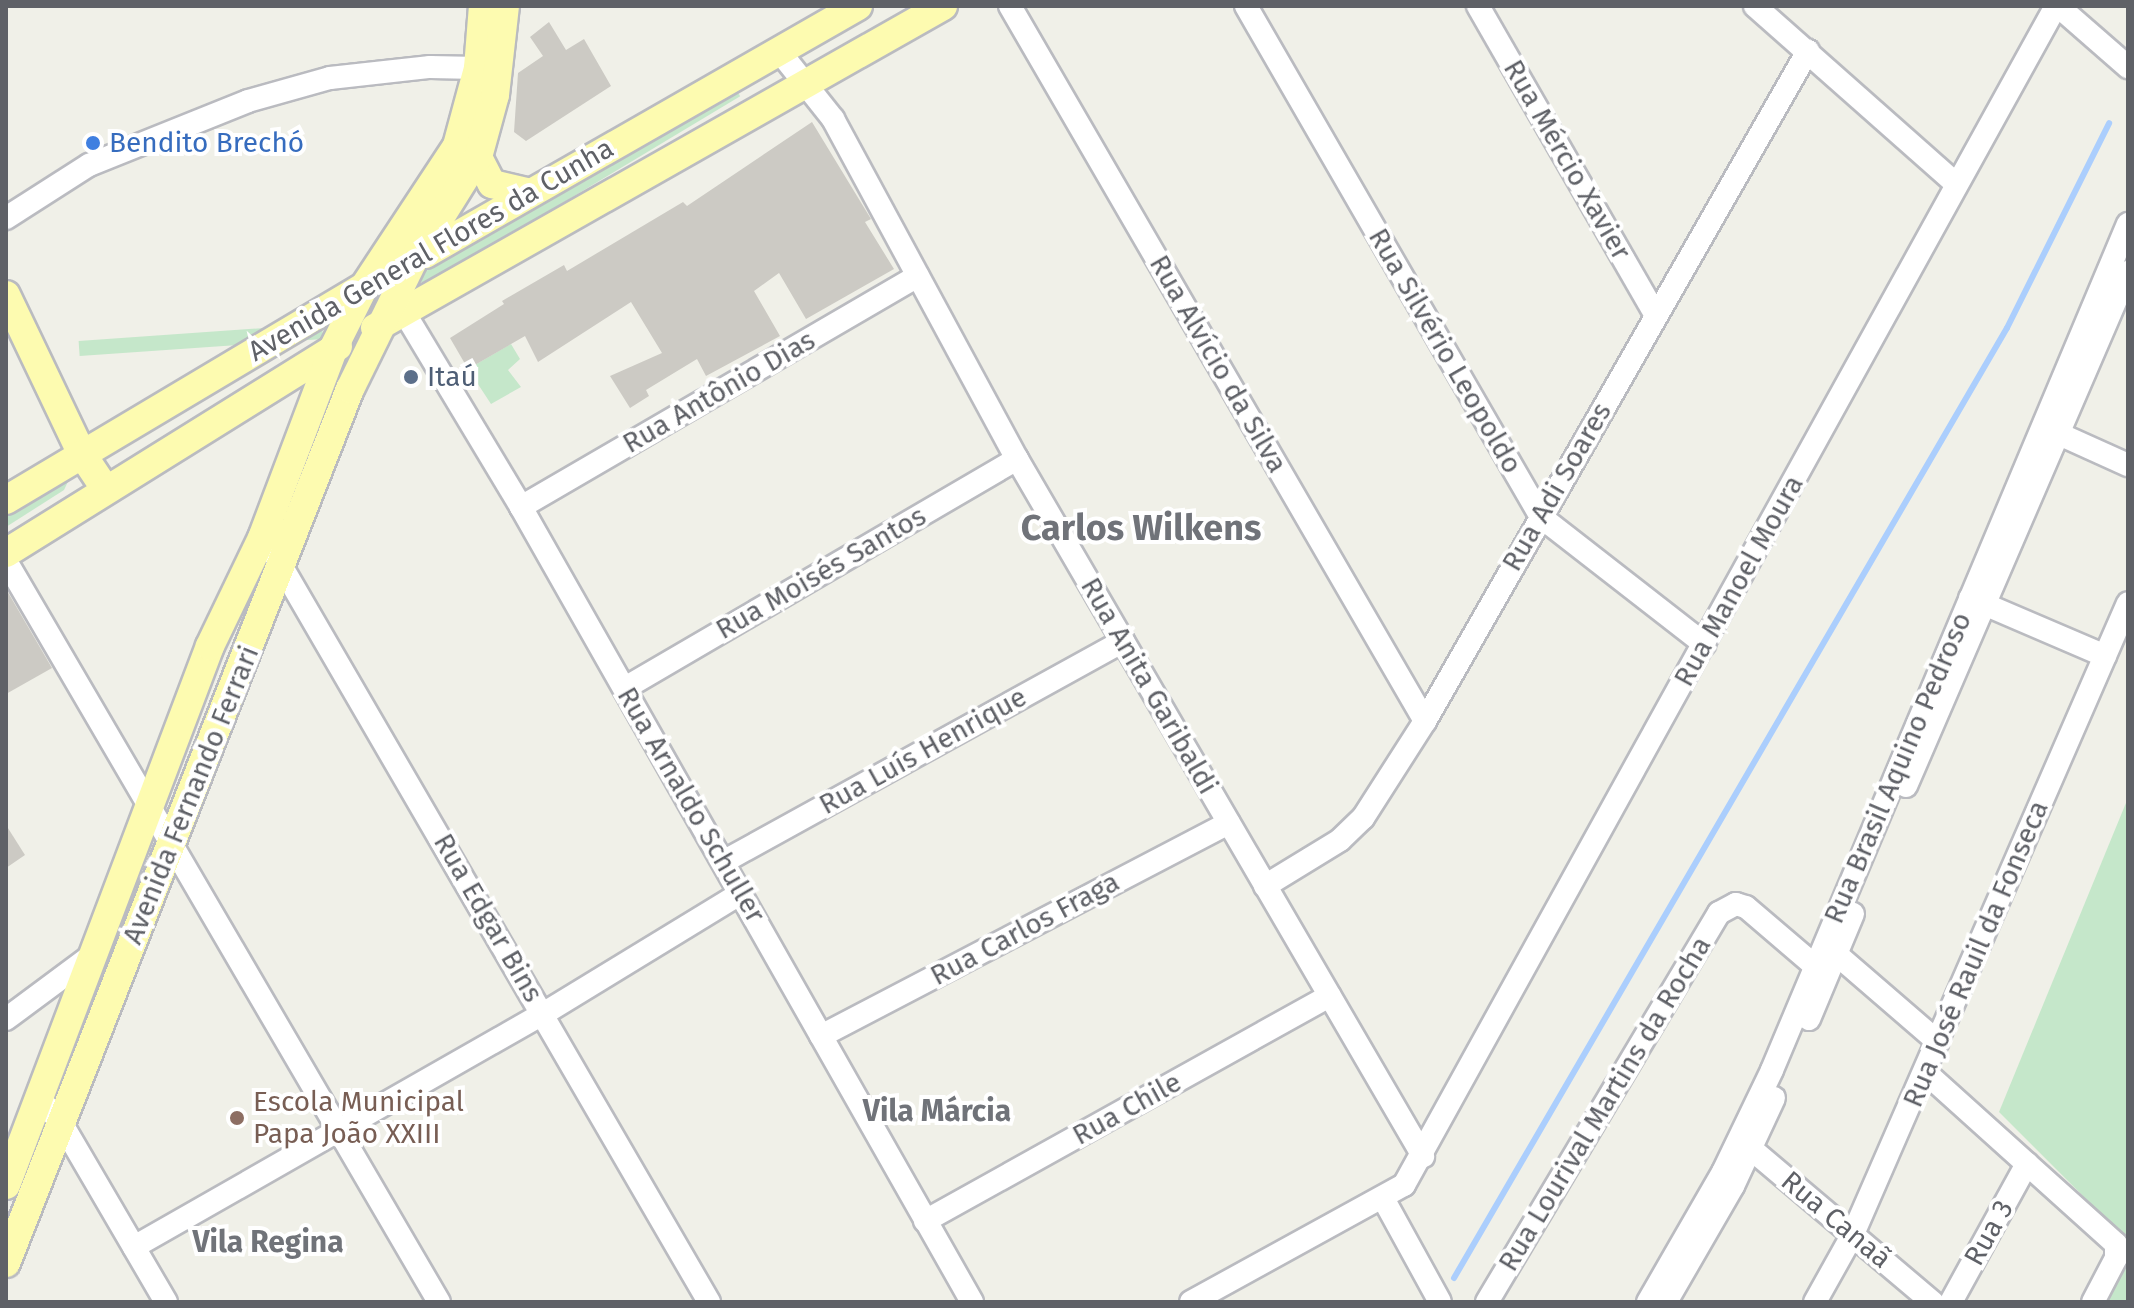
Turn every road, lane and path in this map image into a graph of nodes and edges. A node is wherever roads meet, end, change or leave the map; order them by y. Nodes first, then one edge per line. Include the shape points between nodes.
1 (483, 6) edge
2 (505, 6) edge
3 (858, 6) edge
4 (943, 6) edge
5 (1010, 6) edge
6 (1246, 6) edge
7 (1478, 6) edge
8 (1755, 6) edge
9 (2057, 6) edge
10 (779, 51) junction
11 (1808, 51) junction
12 (2128, 67) edge
13 (478, 68) junction
14 (807, 82) junction
15 (478, 157) junction
16 (1956, 184) junction
17 (526, 192) junction
18 (6, 218) edge
19 (2128, 224) edge
20 (413, 261) junction
21 (2128, 272) edge
22 (918, 276) junction
23 (364, 287) junction
24 (6, 295) edge
25 (404, 312) junction
26 (1655, 314) junction
27 (377, 327) junction
28 (334, 347) junction
29 (2057, 433) junction
30 (82, 454) junction
31 (1017, 459) junction
32 (2128, 465) edge
33 (106, 490) junction
34 (6, 500) edge
35 (521, 507) junction
36 (1541, 517) junction
37 (262, 538) junction
38 (6, 553) edge
39 (6, 561) edge
40 (283, 565) junction
41 (1976, 601) junction
42 (2128, 603) edge
43 (1123, 641) junction
44 (1704, 644) junction
45 (2105, 656) junction
46 (625, 688) junction
47 (1425, 721) junction
48 (149, 804) junction
49 (1229, 823) junction
50 (169, 841) junction
51 (723, 862) junction
52 (1265, 886) junction
53 (741, 893) junction
54 (1830, 949) junction
55 (96, 953) junction
56 (1815, 966) junction
57 (1330, 996) junction
58 (543, 1014) junction
59 (6, 1019) edge
60 (821, 1036) junction
61 (1938, 1042) junction
62 (1925, 1072) junction
63 (40, 1099) junction
64 (62, 1124) junction
65 (340, 1130) junction
66 (1746, 1144) junction
67 (1423, 1156) junction
68 (2027, 1164) junction
69 (6, 1185) edge
70 (1384, 1200) junction
71 (925, 1221) junction
72 (1853, 1234) junction
73 (134, 1247) junction
74 (6, 1263) edge
75 (1201, 1299) edge
76 (166, 1302) edge
77 (439, 1302) edge
78 (709, 1302) edge
79 (972, 1302) edge
80 (1440, 1302) edge
81 (1487, 1302) edge
82 (1648, 1302) edge
83 (1666, 1302) edge
84 (1815, 1302) edge
85 (1932, 1302) edge
86 (1951, 1302) edge
87 (2093, 1302) edge

1 - 13 main road, Avenida Fernando Ferrari
2 - 15 main road, Avenida Fernando Ferrari via 495,95
3 - 10 main road, Avenida General Flores da Cunha
4 - 14 main road, Avenida General Flores da Cunha
5 - 47 street, Rua Alvício da Silva
6 - 36 street, Rua Silvério Leopoldo
7 - 26 street, Rua Mércio Xavier
8 - 11 street
9 - 12 street
9 - 16 street, Rua Manoel Moura
10 - 14 street, Rua Anita Garibaldi
10 - 17 main road, Avenida General Flores da Cunha
11 - 16 street
11 - 26 street, Rua Adi Soares
13 - 18 street via 430,67 330,78 248,101 89,165
13 - 23 main road, Avenida Fernando Ferrari via 457,146
14 - 22 street, Rua Anita Garibaldi
14 - 25 main road, Avenida General Flores da Cunha
15 - 17 main road via 492,184
15 - 20 main road, Avenida Fernando Ferrari
16 - 44 street, Rua Manoel Moura
17 - 20 main road, Avenida General Flores da Cunha
19 - 41 street, Rua Brasil Aquino Pedroso
20 - 23 main road, Avenida General Flores da Cunha
20 - 27 main road, Avenida Fernando Ferrari
21 - 29 street, Rua Brasil Aquino Pedroso
22 - 31 street, Rua Anita Garibaldi
22 - 35 street, Rua Antônio Dias
23 - 28 main road, Avenida Fernando Ferrari
23 - 30 main road, Avenida General Flores da Cunha
24 - 30 main road
25 - 27 main road
25 - 35 street, Rua Arnaldo Schuller
26 - 36 street, Rua Adi Soares
27 - 28 main road, Avenida General Flores da Cunha
27 - 40 main road, Avenida Fernando Ferrari
28 - 33 main road, Avenida General Flores da Cunha
28 - 37 main road, Avenida Fernando Ferrari
29 - 32 street
29 - 41 street, Rua Brasil Aquino Pedroso
30 - 33 main road
30 - 34 main road, Avenida General Flores da Cunha
31 - 43 street, Rua Anita Garibaldi
31 - 46 street, Rua Moisés Santos
33 - 38 main road, Avenida General Flores da Cunha
35 - 46 street, Rua Arnaldo Schuller
36 - 44 street, Rua Silvério Leopoldo
36 - 47 street, Rua Adi Soares
37 - 40 street, Rua Edgar Bins
37 - 48 main road, Avenida Fernando Ferrari via 210,646
39 - 48 street
40 - 50 main road, Avenida Fernando Ferrari
40 - 58 street, Rua Edgar Bins
41 - 45 street
41 - 54 street, Rua Brasil Aquino Pedroso
42 - 45 street, Rua José Rauil da Fonseca
43 - 49 street, Rua Anita Garibaldi
43 - 51 street, Rua Luís Henrique
44 - 67 street, Rua Manoel Moura
45 - 61 street, Rua José Rauil da Fonseca
46 - 51 street, Rua Arnaldo Schuller
47 - 52 street, Rua Adi Soares via 1352,830
48 - 50 street
48 - 55 main road, Avenida Fernando Ferrari
49 - 52 street, Rua Anita Garibaldi
49 - 60 street, Rua Carlos Fraga
50 - 64 main road, Avenida Fernando Ferrari
50 - 65 street
51 - 53 street, Rua Arnaldo Schuller
52 - 57 street, Rua Anita Garibaldi
53 - 58 street
53 - 60 street, Rua Arnaldo Schuller
54 - 56 street, Rua Brasil Aquino Pedroso
54 - 61 street
54 - 66 street, Rua Brasil Aquino Pedroso
55 - 59 street
55 - 63 main road, Avenida Fernando Ferrari
56 - 66 street, Rua Brasil Aquino Pedroso
56 - 81 street, Rua Lourival Martins da Rocha via 1746,907 1725,907
57 - 67 street, Rua Anita Garibaldi
57 - 71 street, Rua Chile
58 - 65 street
58 - 78 street, Rua Edgar Bins
60 - 71 street, Rua Arnaldo Schuller
61 - 62 street, Rua José Rauil da Fonseca
62 - 68 street
62 - 72 street, Rua José Rauil da Fonseca
63 - 64 street
63 - 69 main road, Avenida Fernando Ferrari
64 - 73 street
64 - 74 main road, Avenida Fernando Ferrari
65 - 73 street
65 - 77 street
66 - 72 street, Rua Canaã
66 - 82 street, Rua Brasil Aquino Pedroso
66 - 83 street, Rua Brasil Aquino Pedroso
67 - 70 street, Rua Manoel Moura via 1404,1185
68 - 86 street, Rua 3
68 - 87 street via 2116,1244 2116,1258
70 - 75 street, Rua Manoel Moura
70 - 80 street
71 - 79 street, Rua Arnaldo Schuller
72 - 84 street, Rua José Rauil da Fonseca
72 - 85 street, Rua Canaã
73 - 76 street

